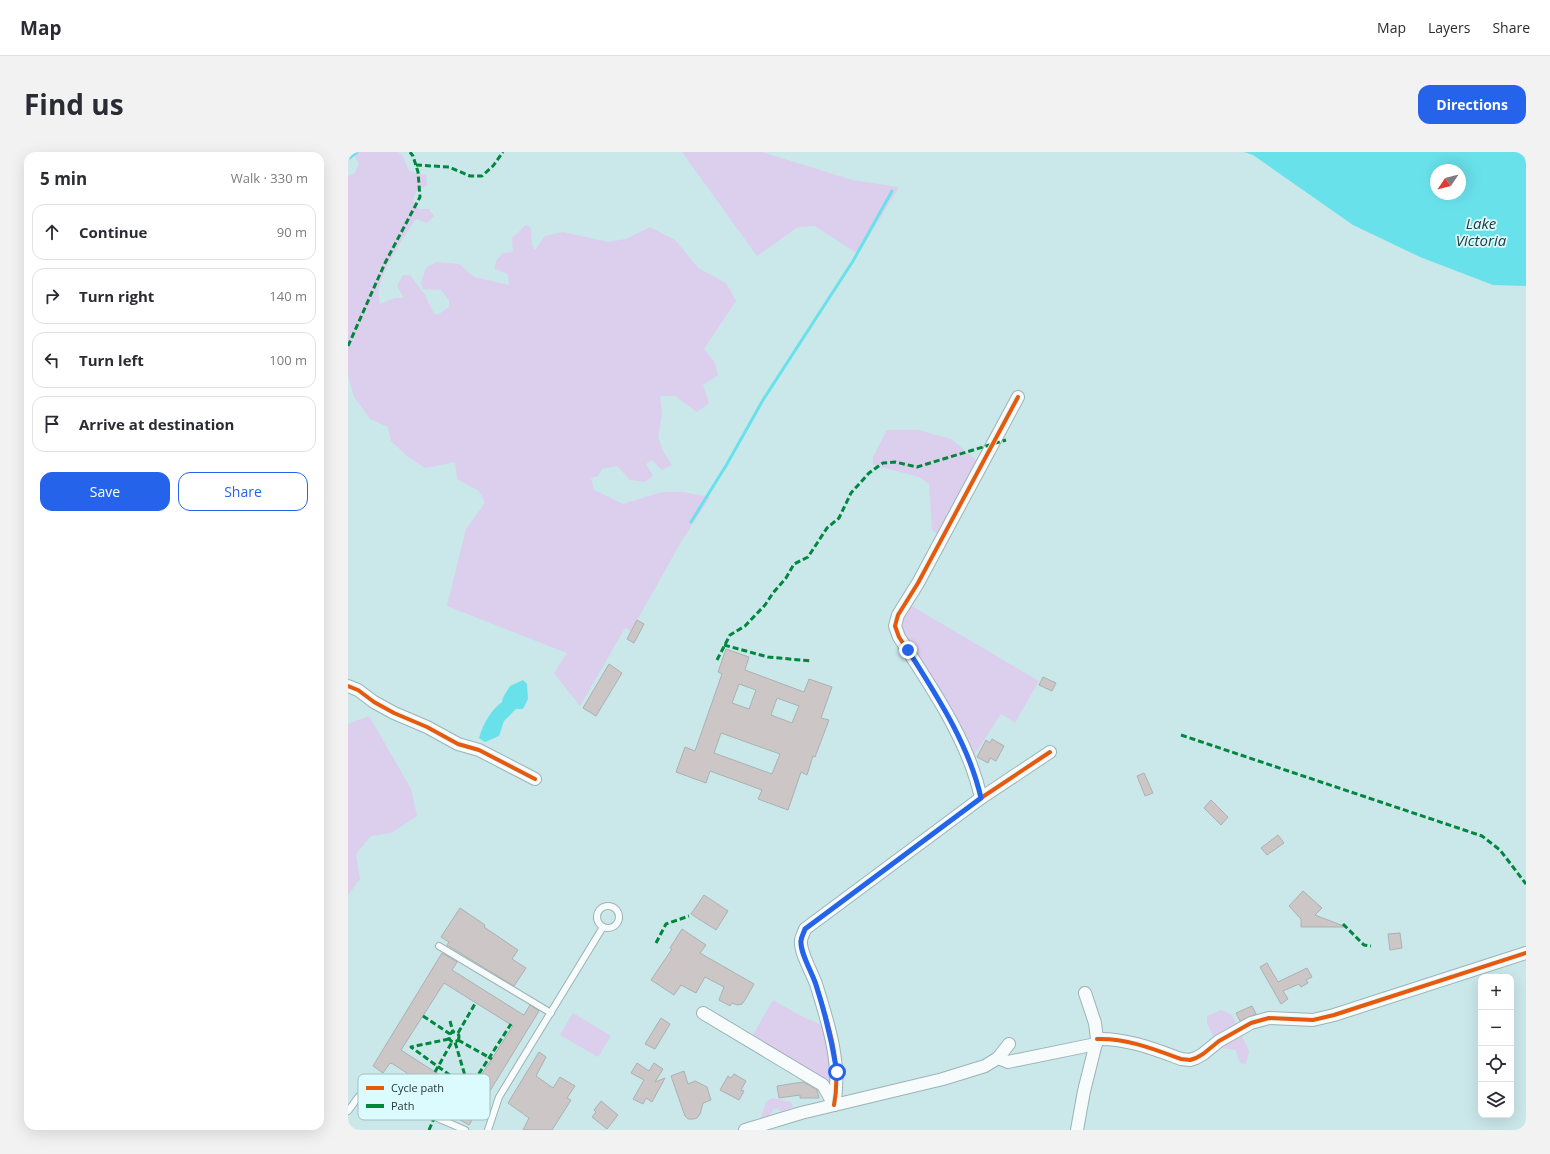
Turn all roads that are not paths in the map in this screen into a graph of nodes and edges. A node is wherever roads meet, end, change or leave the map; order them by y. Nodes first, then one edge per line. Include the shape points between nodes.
1 (1018, 397) dead end
2 (348, 686) edge
3 (1050, 752) dead end
4 (536, 779) dead end
5 (981, 798) junction
6 (602, 927) dead end
7 (439, 946) dead end
8 (1526, 953) edge
9 (1085, 993) dead end
10 (703, 1012) dead end
11 (551, 1013) junction
12 (1096, 1042) junction
13 (1009, 1044) dead end
14 (998, 1058) junction
15 (358, 1098) edge
16 (834, 1105) junction
17 (348, 1111) edge
18 (442, 1120) edge
19 (465, 1130) edge
20 (488, 1130) edge
21 (745, 1130) edge
22 (1077, 1130) edge

1 - 5 street via 918,583 898,615 895,626 899,637 953,726 974,774
2 - 4 street via 374,702 458,744 479,750
3 - 5 street
5 - 16 street via 805,929 801,941 802,948 816,983 836,1065 838,1089
6 - 11 lane
7 - 11 lane
8 - 12 street via 1334,1015 1313,1020 1269,1018 1251,1023 1190,1060 1125,1041 1107,1039
9 - 12 street via 1095,1023
10 - 16 street via 823,1085
11 - 20 lane via 499,1097
12 - 14 street via 1008,1062
12 - 22 street
13 - 14 street
14 - 16 street via 985,1066 943,1079
15 - 17 lane
16 - 21 street
18 - 19 lane

